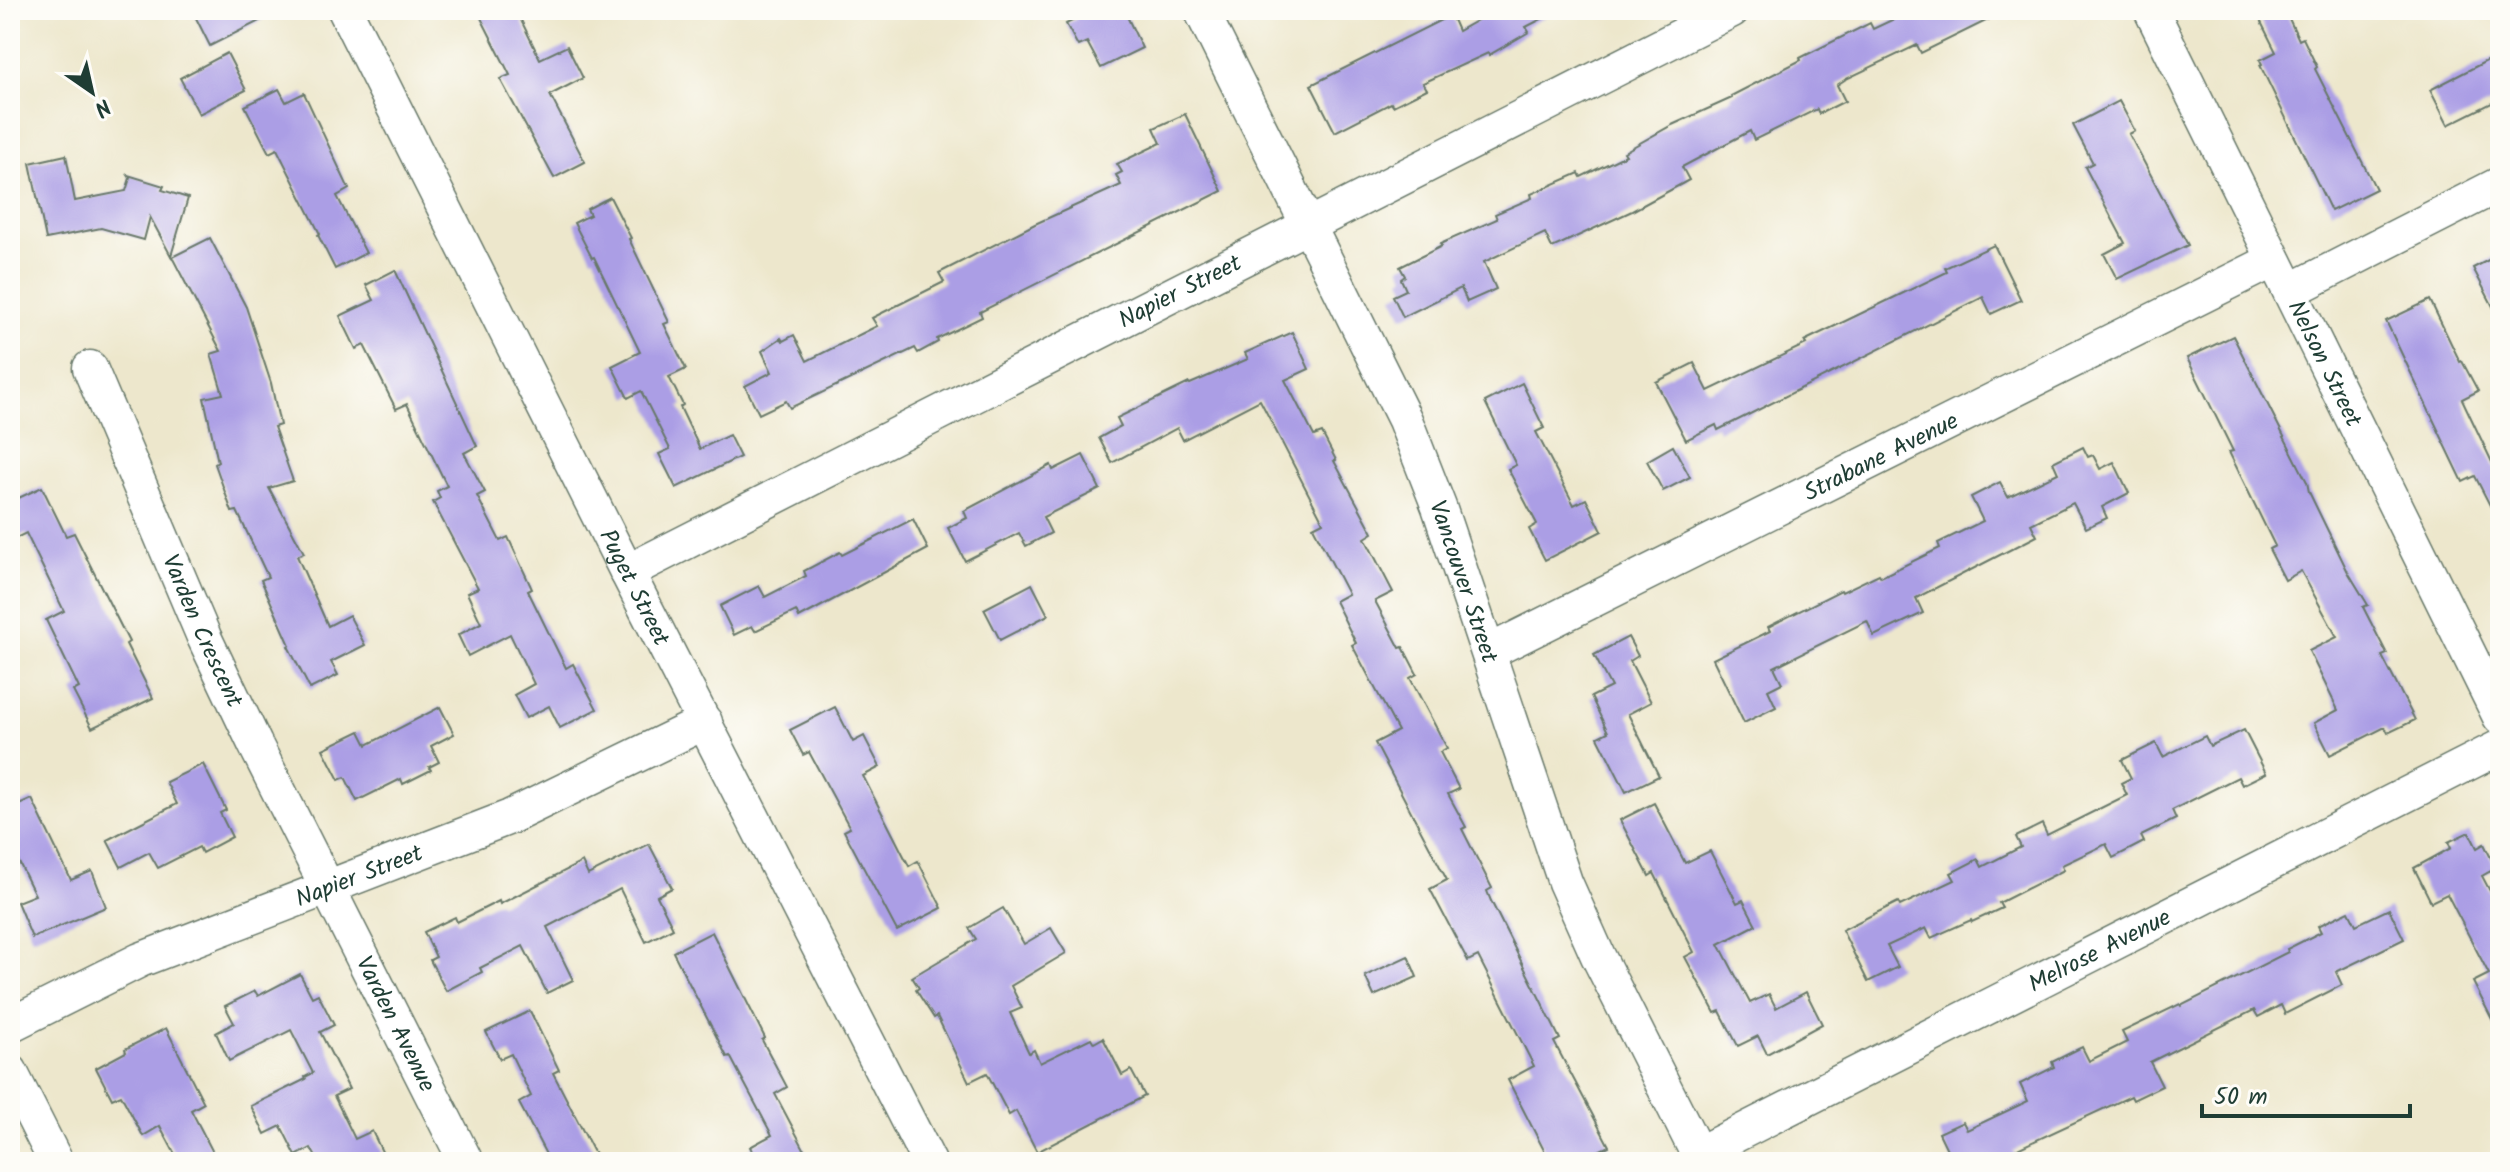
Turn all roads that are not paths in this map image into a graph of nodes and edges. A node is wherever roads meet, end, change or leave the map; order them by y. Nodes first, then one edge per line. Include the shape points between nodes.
1 (345, 10) edge
2 (1201, 10) edge
3 (2151, 10) edge
4 (1724, 12) edge
5 (2500, 184) edge
6 (1307, 225) junction
7 (2274, 260) junction
8 (2290, 291) junction
9 (90, 368) dead end
10 (627, 572) junction
11 (1489, 652) junction
12 (2500, 717) edge
13 (705, 722) junction
14 (2500, 747) edge
15 (327, 887) junction
16 (10, 1025) edge
17 (10, 1071) edge
18 (1700, 1158) edge
19 (56, 1162) edge
20 (466, 1162) edge
21 (929, 1162) edge

1 - 10 street, Puget Street
2 - 6 street, Vancouver Street
3 - 7 street, Nelson Street
4 - 6 street, Napier Street
5 - 8 street
6 - 10 street, Napier Street
6 - 11 street, Vancouver Street via 1405,420
7 - 8 street, Nelson Street
7 - 11 street, Strabane Avenue
8 - 12 street, Nelson Street
9 - 15 street, Varden Crescent via 204,637
10 - 13 street, Puget Street
11 - 18 street, Vancouver Street via 1565,882
13 - 15 street, Napier Street via 510,817
13 - 21 street, Puget Street
14 - 18 street, Melrose Avenue
15 - 16 street, Napier Street via 140,960
15 - 20 street, Varden Avenue
17 - 19 street

